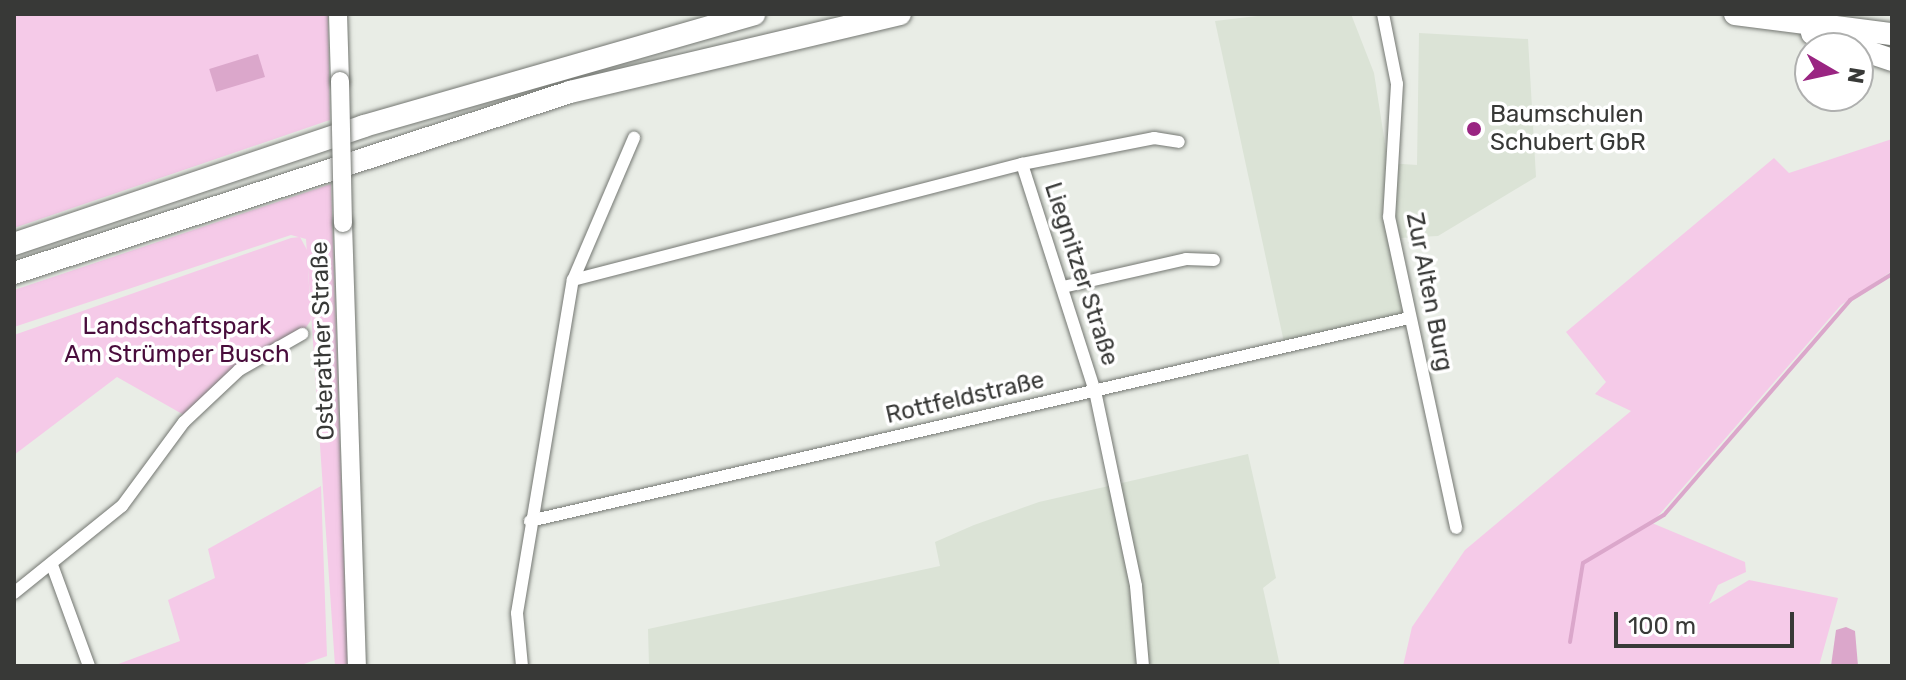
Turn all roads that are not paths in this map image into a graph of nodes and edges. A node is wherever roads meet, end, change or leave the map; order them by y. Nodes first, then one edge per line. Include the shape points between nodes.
1 (338, 14) edge
2 (754, 14) edge
3 (900, 14) edge
4 (1383, 14) edge
5 (1740, 15) edge
6 (1892, 34) edge
7 (1892, 60) edge
8 (634, 138) dead end
9 (1179, 142) dead end
10 (1022, 164) junction
11 (14, 244) edge
12 (1214, 260) dead end
13 (14, 273) edge
14 (573, 280) junction
15 (1063, 287) junction
16 (1409, 318) junction
17 (302, 334) dead end
18 (1095, 391) junction
19 (530, 521) junction
20 (1456, 528) dead end
21 (52, 565) junction
22 (14, 593) edge
23 (89, 666) edge
24 (357, 666) edge
25 (522, 666) edge
26 (1143, 666) edge

1 - 24 main road, Osterather Straße, bridge
2 - 11 highway via 364,126
3 - 13 highway via 570,92
4 - 16 street, Zur Alten Burg via 1397,84 1389,217
5 - 6 highway
5 - 7 highway
8 - 14 street
9 - 10 street via 1154,138
10 - 14 street, Liegnitzer Straße
10 - 15 street, Liegnitzer Straße
12 - 15 street via 1186,259
14 - 19 street
15 - 18 street, Liegnitzer Straße
16 - 18 street, Rottfeldstraße
16 - 20 street, Zur Alten Burg
17 - 21 street via 262,353 222,386 184,422 130,498
18 - 19 street, Rottfeldstraße
18 - 26 street, Liegnitzer Straße via 1136,586
19 - 25 street via 517,613
21 - 22 street
21 - 23 street

